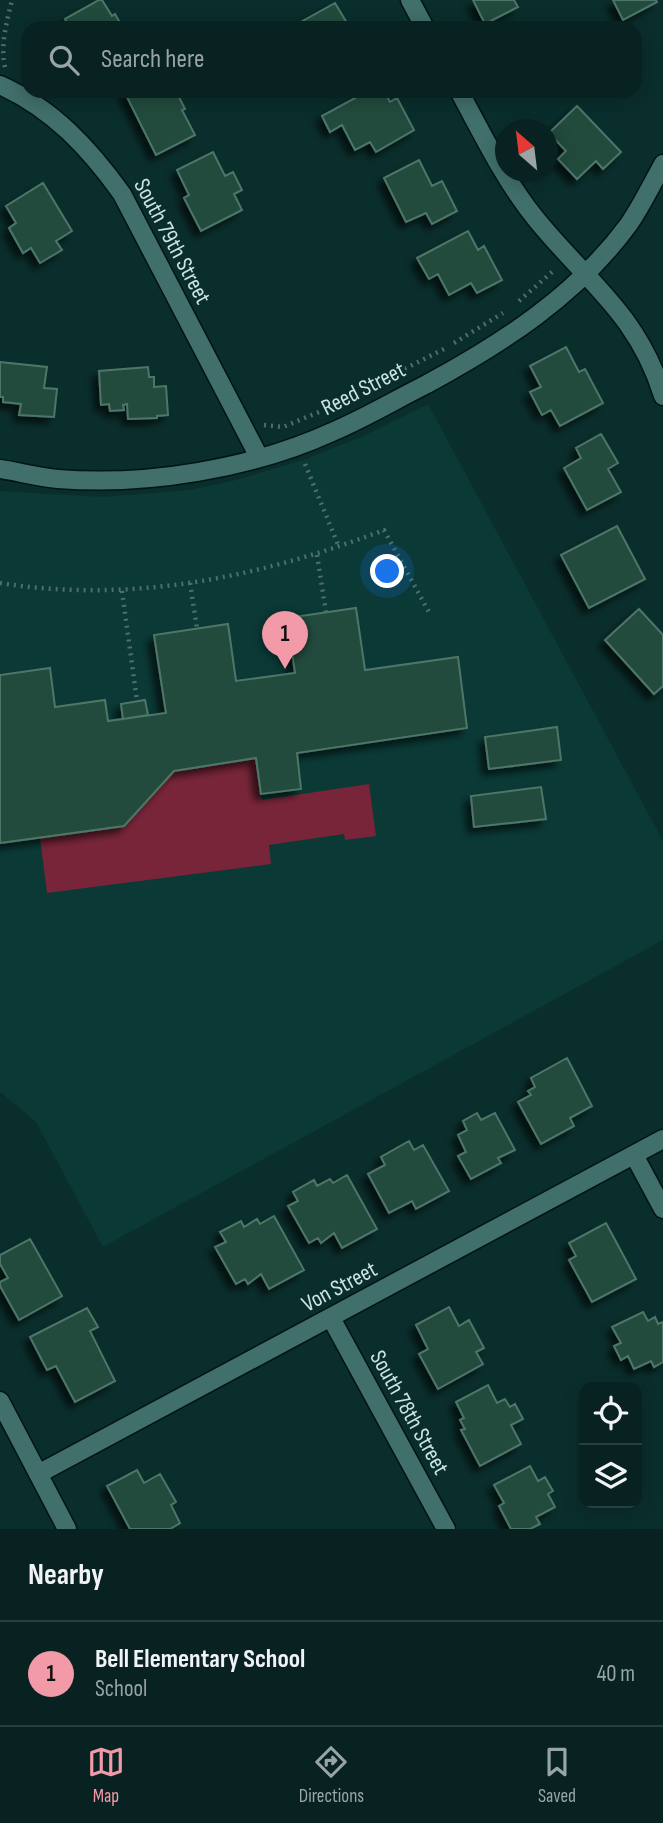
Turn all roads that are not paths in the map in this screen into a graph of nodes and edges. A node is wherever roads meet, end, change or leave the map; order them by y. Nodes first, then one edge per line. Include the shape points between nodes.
1 (410, 0) edge
2 (421, 21) edge
3 (3, 78) edge
4 (21, 92) edge
5 (29, 98) edge
6 (463, 98) edge
7 (663, 164) edge
8 (585, 272) junction
9 (663, 396) edge
10 (260, 457) junction
11 (0, 469) edge
12 (663, 1139) edge
13 (634, 1155) junction
14 (663, 1209) edge
15 (331, 1318) junction
16 (0, 1401) edge
17 (37, 1474) junction
18 (67, 1529) edge
19 (446, 1529) edge

1 - 2 street
3 - 4 street, South 79th Street
5 - 10 street, South 79th Street via 65,126 122,194
6 - 8 street via 518,195
7 - 8 street, Reed Street via 629,224
8 - 9 street via 625,317 649,358
8 - 10 street, Reed Street via 543,311 469,361 331,433
10 - 11 street, Reed Street via 184,474 141,478 57,479
12 - 13 street, Von Street
13 - 14 street
13 - 15 street, Von Street
15 - 17 street, Von Street
15 - 19 street, South 78th Street
16 - 17 street
17 - 18 street

